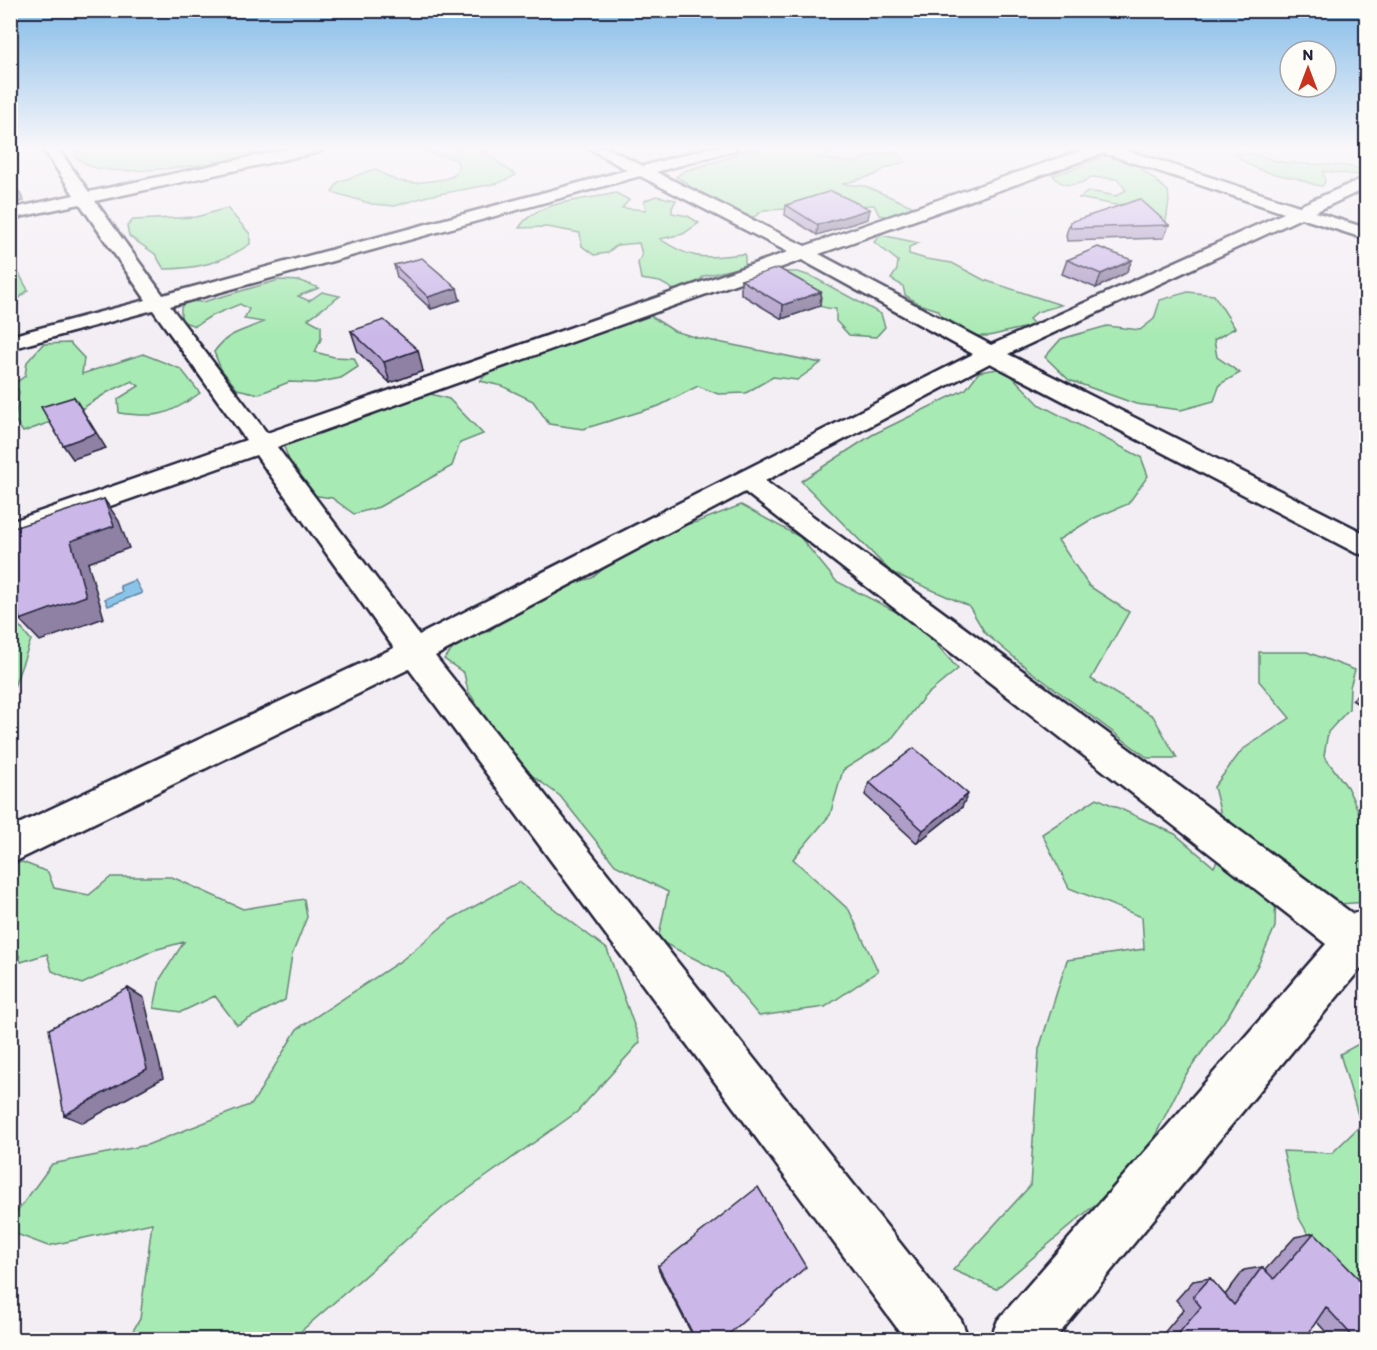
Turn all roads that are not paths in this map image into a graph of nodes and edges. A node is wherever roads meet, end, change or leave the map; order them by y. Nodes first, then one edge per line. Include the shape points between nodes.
1 (29, 210) edge
2 (93, 210) edge
3 (473, 210) edge
4 (718, 210) edge
5 (928, 210) edge
6 (1292, 210) edge
7 (1307, 210) edge
8 (1301, 213) junction
9 (10, 214) edge
10 (1366, 234) edge
11 (805, 254) junction
12 (153, 296) junction
13 (10, 325) edge
14 (10, 343) edge
15 (990, 354) junction
16 (261, 444) junction
17 (746, 480) junction
18 (10, 532) edge
19 (1366, 546) edge
20 (414, 652) junction
21 (10, 847) edge
22 (1363, 939) edge
23 (941, 1340) edge
24 (1018, 1340) edge

1 - 9 street
2 - 12 street
3 - 12 street
4 - 11 street
5 - 11 street
6 - 8 street
7 - 8 street
8 - 10 street
8 - 15 street
11 - 15 street
11 - 16 street
12 - 13 street
12 - 14 street
12 - 16 street
15 - 17 street
15 - 19 street
16 - 18 street
16 - 20 street
17 - 20 street
17 - 22 street
20 - 21 street
20 - 23 street
22 - 24 street

